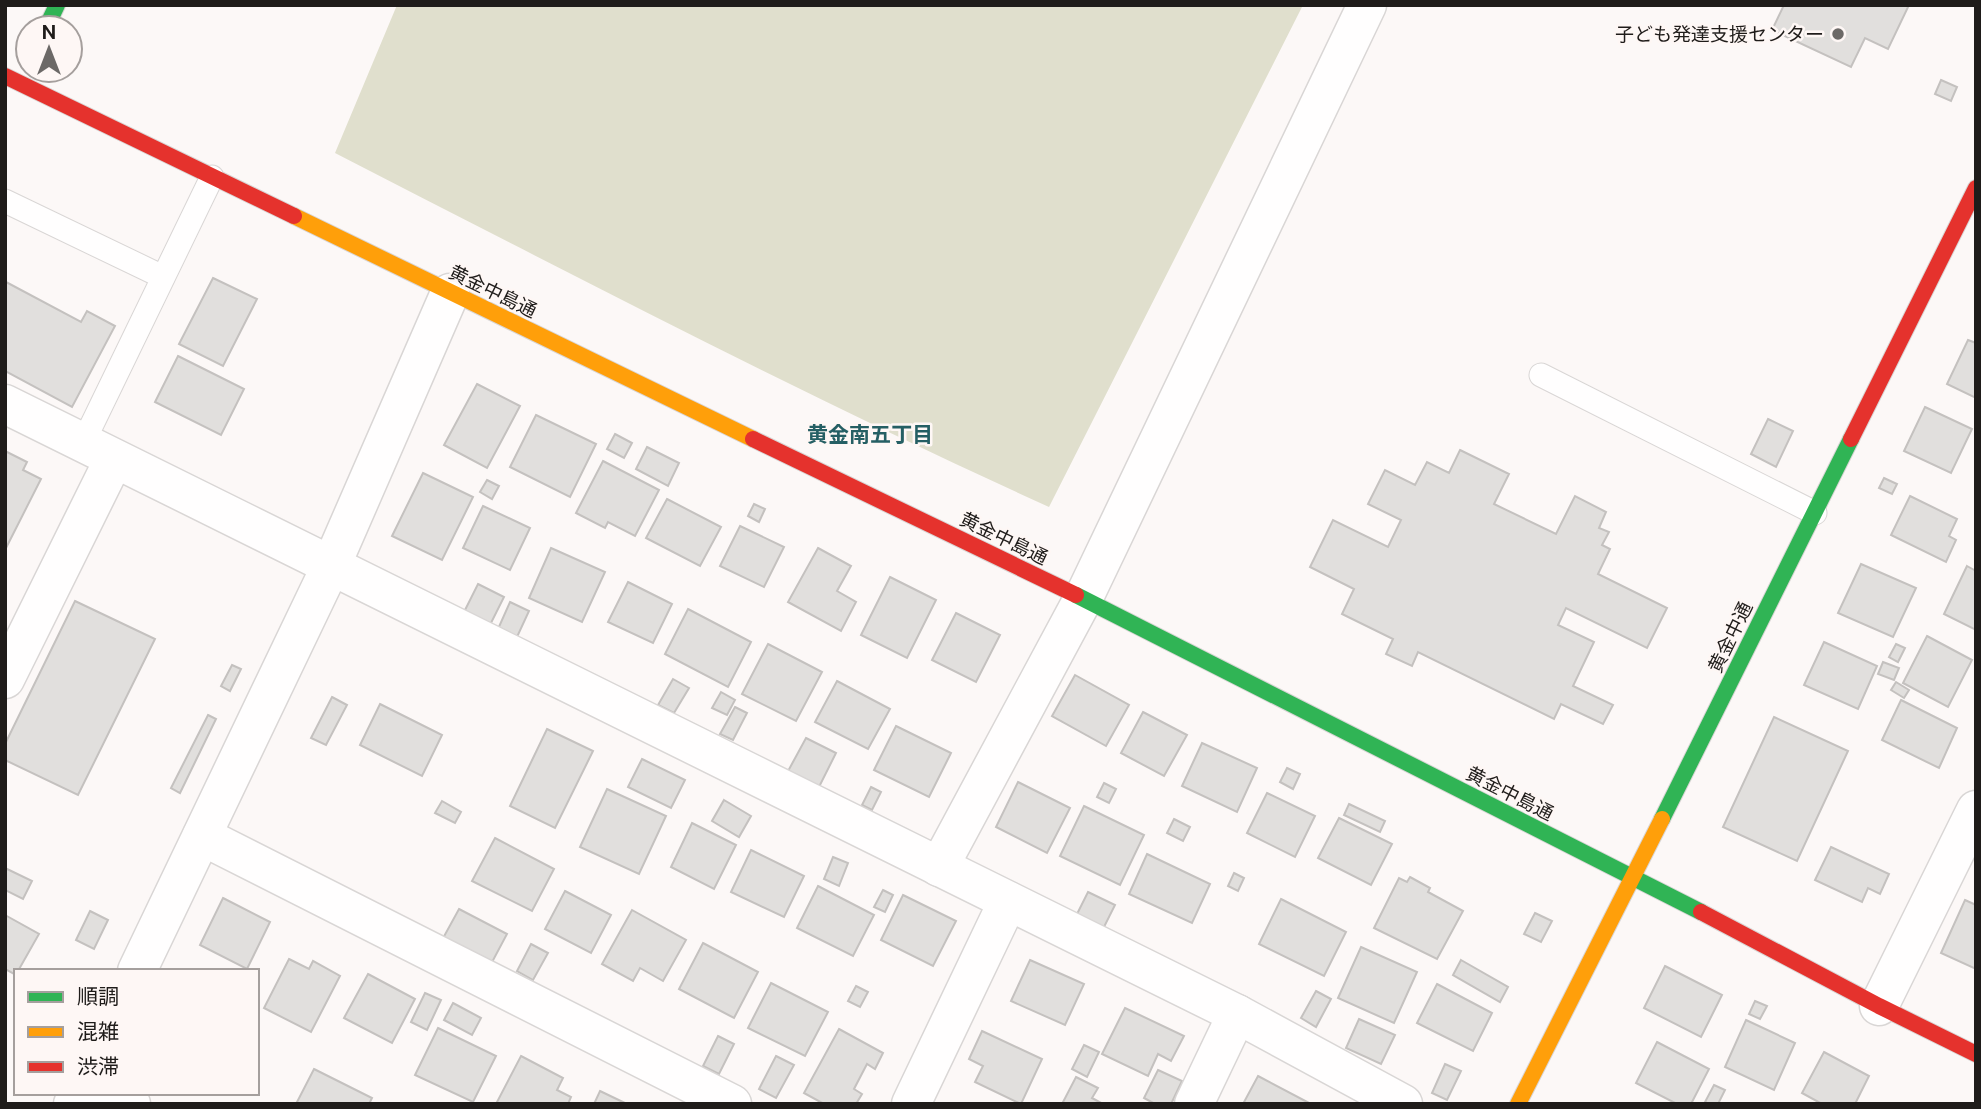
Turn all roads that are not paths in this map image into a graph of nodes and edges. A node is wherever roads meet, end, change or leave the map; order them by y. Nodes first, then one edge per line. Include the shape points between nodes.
1 (1367, 5) edge
2 (12, 79) edge
3 (10, 99) dead end
4 (212, 177) junction
5 (1976, 188) edge
6 (5, 201) edge
7 (163, 277) junction
8 (450, 293) junction
9 (1541, 375) dead end
10 (5, 404) edge
11 (99, 451) junction
12 (1815, 513) junction
13 (331, 566) junction
14 (1083, 600) junction
15 (5, 679) edge
16 (1976, 810) edge
17 (202, 836) junction
18 (939, 867) junction
19 (1633, 877) junction
20 (1009, 901) junction
21 (138, 969) edge
22 (1879, 1006) junction
23 (1237, 1014) junction
24 (1976, 1054) edge
25 (114, 1095) edge
26 (131, 1104) edge
27 (732, 1104) edge
28 (911, 1104) edge
29 (1194, 1104) edge
30 (1403, 1104) edge
31 (1518, 1104) edge

1 - 14 street
2 - 3 street
2 - 4 street, 黄金中島通
4 - 7 lane
4 - 8 street, 黄金中島通
5 - 12 street, 黄金中通
6 - 7 lane
7 - 11 lane
8 - 13 street
8 - 14 street, 黄金中島通
9 - 12 lane
10 - 11 street
11 - 13 street
11 - 15 street
12 - 19 street, 黄金中通
13 - 17 street
13 - 18 street
14 - 18 street
14 - 19 street, 黄金中島通
16 - 22 street
17 - 21 street
17 - 27 street
18 - 20 street
19 - 22 street, 黄金中島通
19 - 31 street, 黄金中通
20 - 23 street
20 - 28 street
22 - 24 street, 黄金中島通
23 - 29 street
23 - 30 street
25 - 26 street

